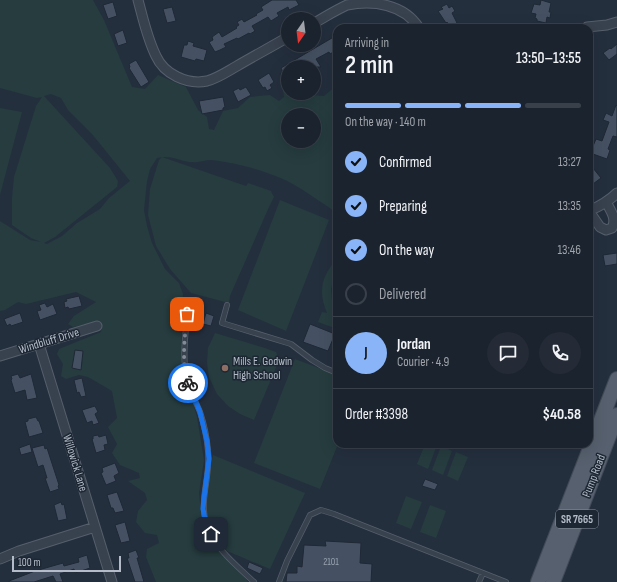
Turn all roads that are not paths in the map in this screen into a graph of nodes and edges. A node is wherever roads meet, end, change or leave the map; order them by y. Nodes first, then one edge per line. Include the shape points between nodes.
1 (138, 0) edge
2 (321, 19) edge
3 (617, 22) edge
4 (416, 24) edge
5 (593, 26) edge
6 (281, 41) edge
7 (617, 192) edge
8 (602, 204) junction
9 (593, 209) edge
10 (593, 217) edge
11 (228, 305) dead end
12 (187, 314) dead end
13 (97, 326) dead end
14 (39, 344) junction
15 (0, 356) edge
16 (333, 371) edge
17 (617, 379) edge
18 (617, 415) edge
19 (593, 441) edge
20 (590, 448) edge
21 (95, 528) junction
22 (0, 559) edge
23 (483, 573) junction
24 (112, 582) edge
25 (254, 582) edge
26 (279, 582) edge
27 (479, 582) edge
28 (506, 582) edge
29 (538, 582) edge
30 (553, 582) edge

1 - 6 street via 156,56 171,73 186,80 202,81 217,77
2 - 4 street via 347,5 373,1 387,3 402,10
3 - 5 street
7 - 8 street
8 - 9 street
8 - 10 street via 616,219 616,223 606,230 600,227
11 - 16 lane via 222,323 291,344 312,360
12 - 25 lane via 184,351 186,374 203,421 209,459 203,509 206,524 219,547
13 - 14 street, Windbluff Drive
14 - 15 street, Windbluff Drive
14 - 21 street, Willowick Lane
17 - 19 main road, Pump Road / SR 7665
18 - 30 main road, Pump Road / SR 7665
20 - 29 main road, Pump Road / SR 7665
21 - 22 street
21 - 24 street, Willowick Lane
23 - 26 lane via 321,510 310,516
23 - 27 lane
23 - 28 lane

